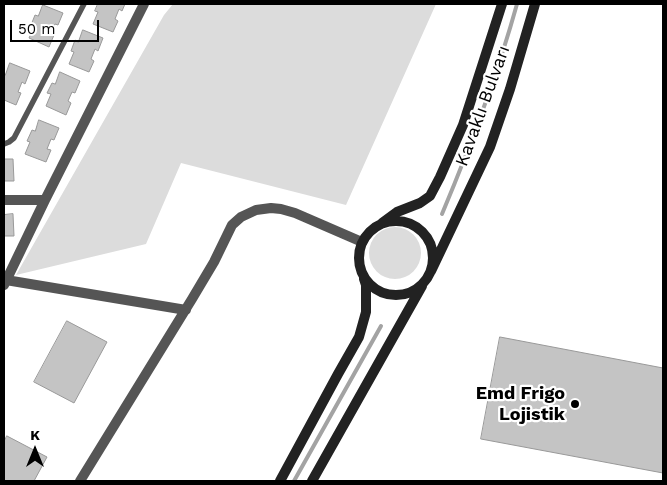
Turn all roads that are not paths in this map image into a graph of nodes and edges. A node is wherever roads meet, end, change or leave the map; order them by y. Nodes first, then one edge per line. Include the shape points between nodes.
1 (84, 4) edge
2 (144, 4) edge
3 (502, 4) edge
4 (535, 4) edge
5 (4, 144) edge
6 (4, 200) edge
7 (45, 200) junction
8 (382, 223) junction
9 (362, 242) junction
10 (430, 271) junction
11 (363, 276) junction
12 (5, 282) edge
13 (424, 282) junction
14 (186, 310) junction
15 (80, 481) edge
16 (280, 481) edge
17 (312, 481) edge

1 - 5 lane via 14,138
2 - 7 street
3 - 8 main road, Kavaklı Bulvarı via 462,125 430,196
4 - 10 main road, Kavaklı Bulvarı via 490,147
6 - 7 street
7 - 12 street
8 - 9 main road, Kavaklı Bulvarı via 371,230
8 - 10 main road, Kavaklı Bulvarı via 407,222 427,237 432,248
9 - 11 main road via 359,264
9 - 14 street via 295,213 271,208 256,210 232,226
10 - 13 main road, Kavaklı Bulvarı
11 - 13 main road via 381,292 392,295 415,290
11 - 16 main road via 366,312 359,338
12 - 14 street
13 - 17 main road, Kavaklı Bulvarı
14 - 15 street

